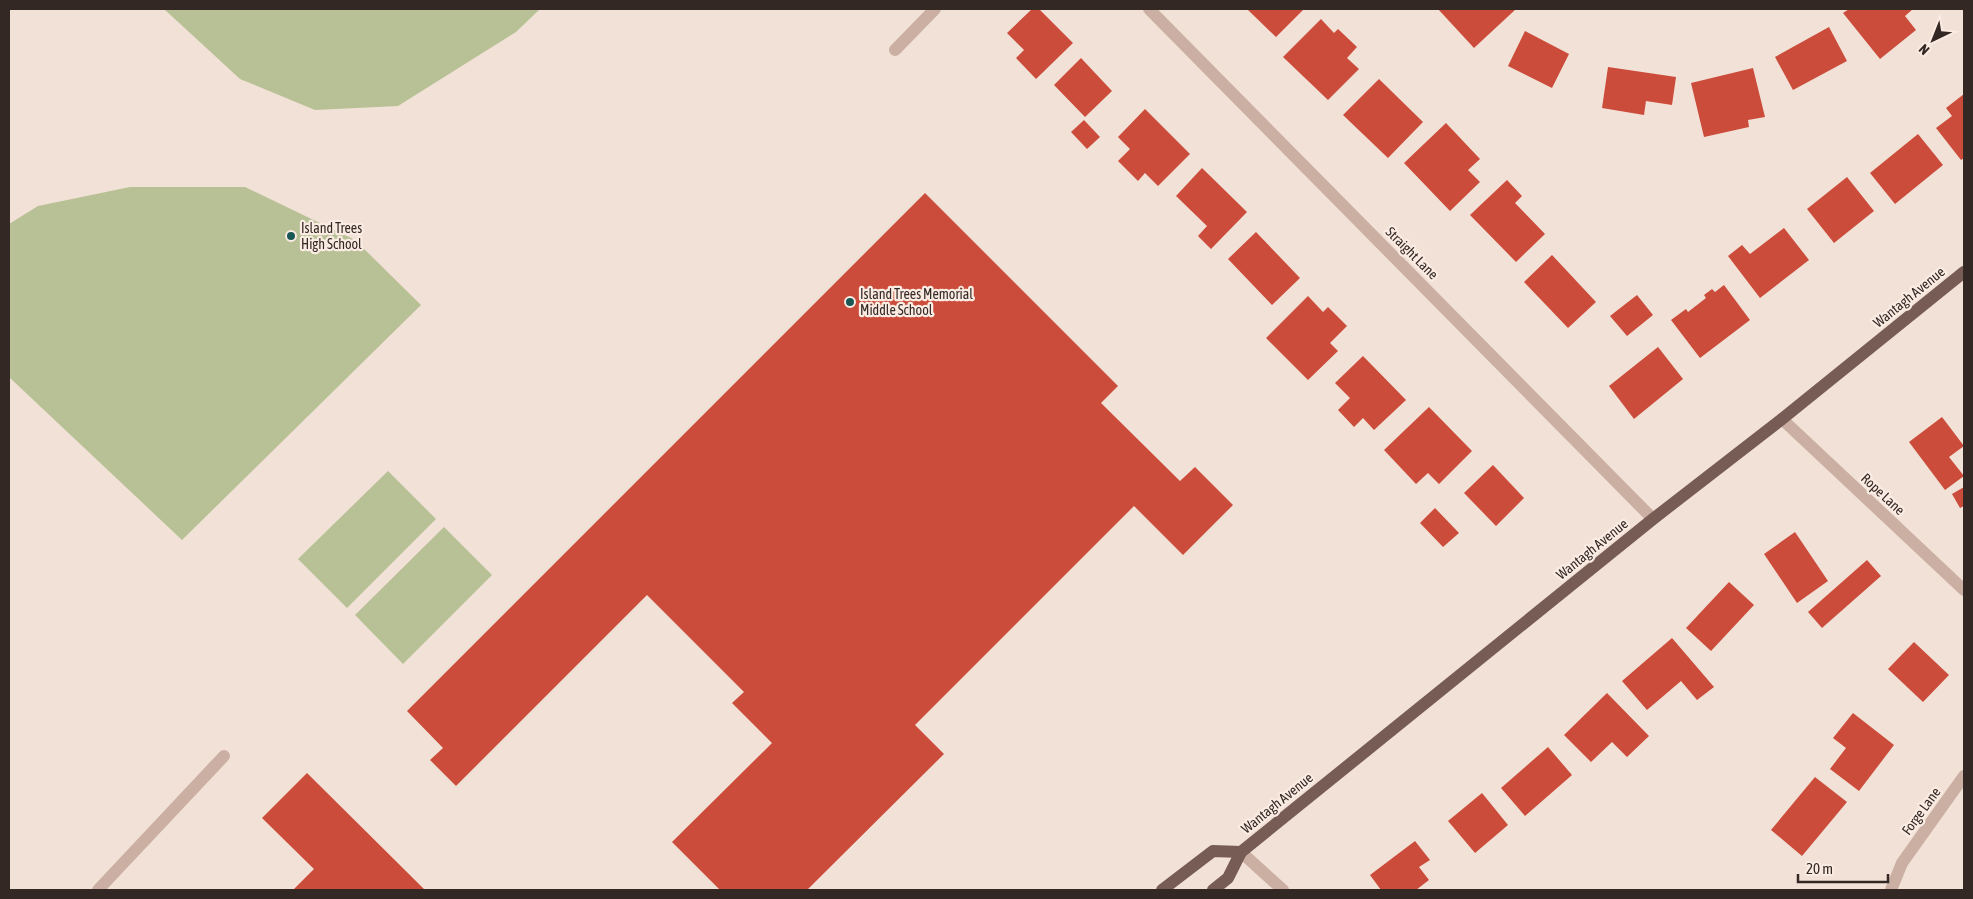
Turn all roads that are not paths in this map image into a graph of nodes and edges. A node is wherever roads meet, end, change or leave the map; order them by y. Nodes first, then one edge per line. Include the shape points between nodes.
1 (935, 9) edge
2 (1149, 9) edge
3 (895, 50) dead end
4 (1964, 272) edge
5 (1782, 419) junction
6 (1653, 519) junction
7 (1964, 590) edge
8 (224, 756) dead end
9 (1964, 776) edge
10 (1241, 852) junction
11 (98, 890) edge
12 (1162, 890) edge
13 (1213, 890) edge
14 (1283, 890) edge
15 (1891, 890) edge

1 - 3 street
2 - 6 street, Straight Lane
4 - 5 main road, Wantagh Avenue
5 - 6 main road, Wantagh Avenue
5 - 7 street, Rope Lane
6 - 10 main road, Wantagh Avenue
8 - 11 street
9 - 15 street, Forge Lane via 1902,863
10 - 12 main road, Wantagh Avenue via 1213,851
10 - 13 main road, Wantagh Avenue via 1228,878
10 - 14 street

